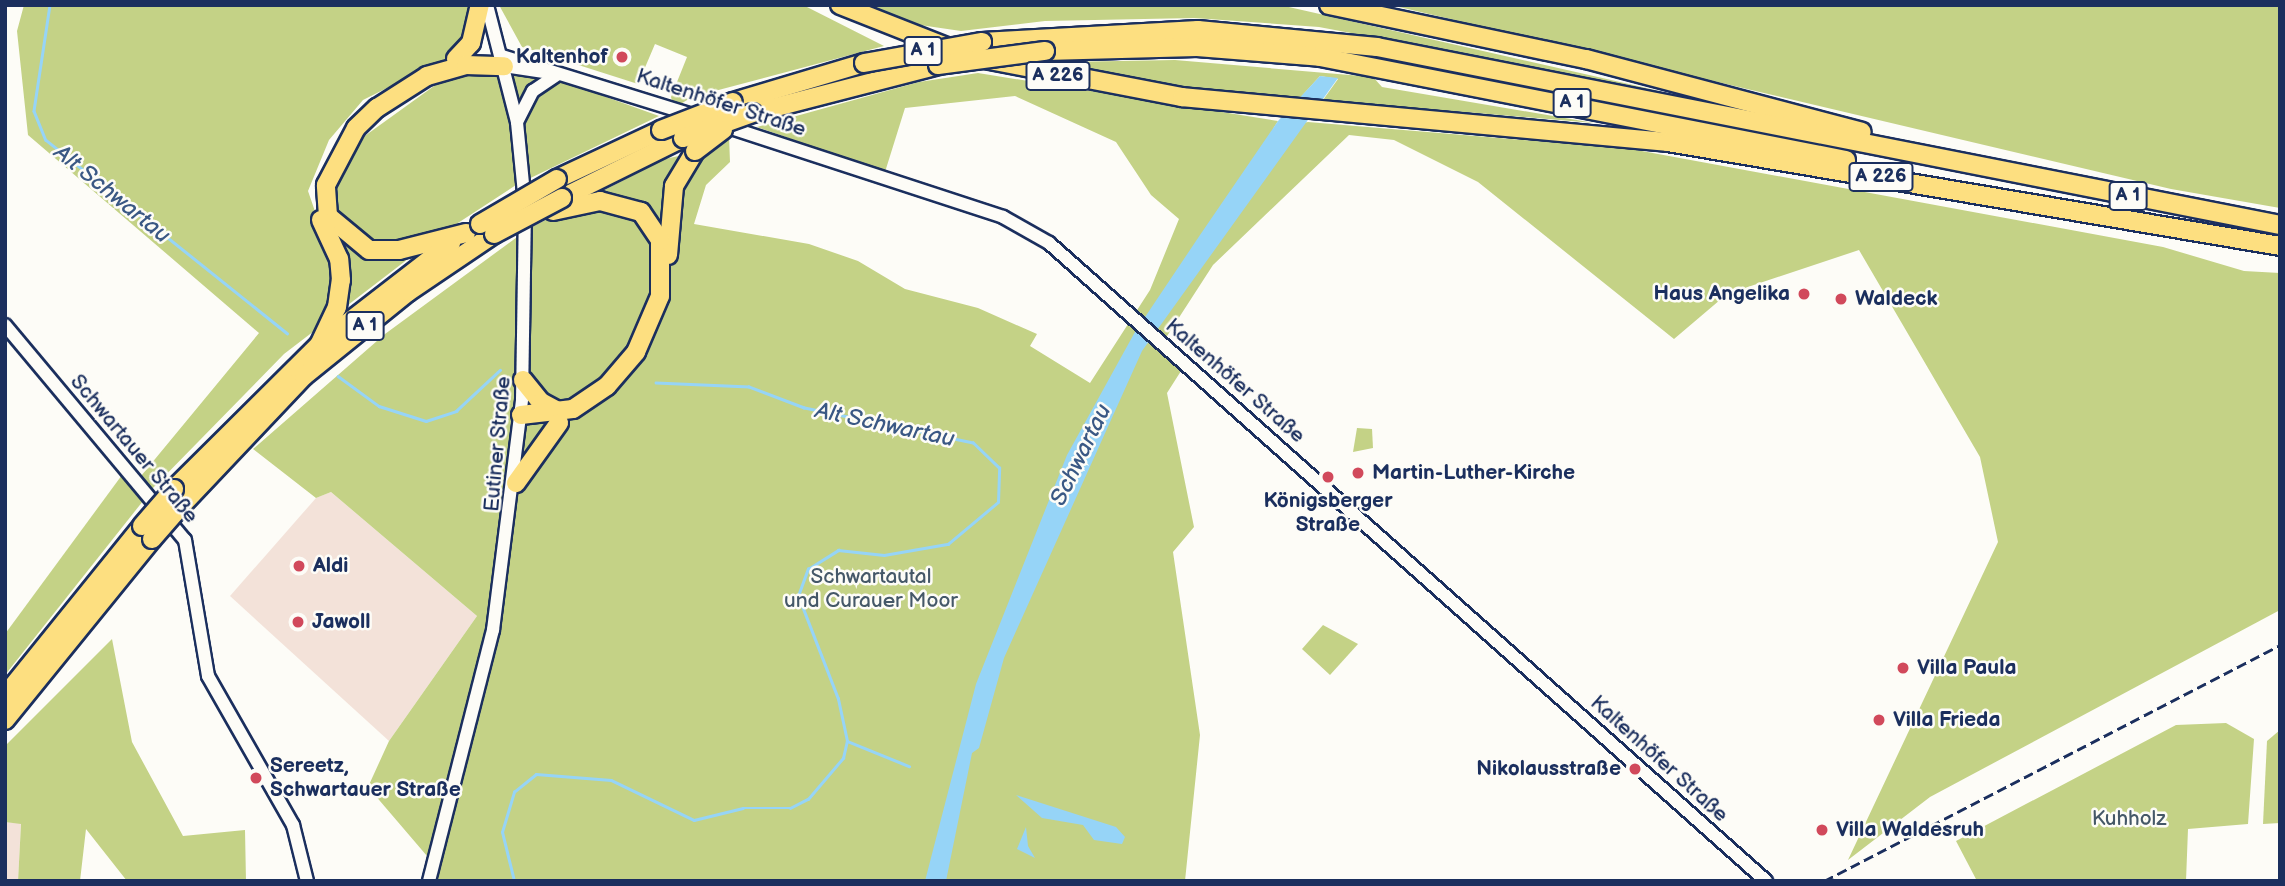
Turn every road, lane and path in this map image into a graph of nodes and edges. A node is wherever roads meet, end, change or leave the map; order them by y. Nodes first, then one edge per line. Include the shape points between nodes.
1 (480, 5) edge
2 (487, 5) edge
3 (840, 5) edge
4 (1329, 5) edge
5 (456, 59) junction
6 (503, 61) junction
7 (868, 71) junction
8 (557, 75) junction
9 (582, 77) junction
10 (517, 122) junction
11 (689, 144) junction
12 (1976, 166) junction
13 (558, 204) junction
14 (2093, 212) junction
15 (2280, 225) edge
16 (485, 233) junction
17 (2280, 246) edge
18 (5, 325) edge
19 (319, 345) junction
20 (523, 380) junction
21 (560, 418) junction
22 (521, 420) junction
23 (516, 483) junction
24 (147, 533) junction
25 (5, 696) edge
26 (5, 720) edge
27 (307, 881) edge
28 (429, 881) edge
29 (1766, 881) edge

1 - 5 highway via 471,43
2 - 6 street, Eutiner Straße
3 - 14 highway, A 226 via 967,55 1016,67 1286,109 1668,142
4 - 12 highway, A 226 via 1586,59
5 - 6 highway
5 - 19 highway via 372,103 330,157 318,201 340,259 341,280 337,307
6 - 8 street, Kaltenhöfer Straße
6 - 9 street, Kaltenhöfer Straße
6 - 10 street, Eutiner Straße
6 - 16 highway via 427,76 377,108 356,128 327,185 328,216 369,250 399,250
7 - 11 highway, A 1, bridge via 753,113
7 - 12 highway, A 1, bridge via 982,42 1120,30 1331,41
7 - 14 highway, A 1, bridge via 1045,51 1197,47 1362,63
7 - 16 highway, A 1, bridge via 733,102 661,130 557,179
8 - 9 street, Kaltenhöfer Straße
8 - 10 street via 533,91
9 - 29 street, Kaltenhöfer Straße via 1003,217 1049,243
10 - 20 street, Eutiner Straße via 525,204
11 - 13 highway, A 1
11 - 21 highway via 674,186 667,283 654,331 612,389
12 - 15 highway, A 1
13 - 16 highway, A 1, bridge
13 - 21 highway via 627,205 650,222 663,255 660,296 636,352 607,386
14 - 17 highway, A 1
16 - 19 highway, A 1
16 - 24 highway, A 1, bridge via 466,253 304,376 179,508
18 - 27 street, Schwartauer Straße via 185,540 208,676 293,825
19 - 24 highway, A 1, bridge via 174,489
20 - 21 highway
20 - 22 street, Eutiner Straße
21 - 22 highway
21 - 23 highway
22 - 23 street, Eutiner Straße
23 - 28 street, Eutiner Straße via 493,631
24 - 25 highway, A 1
24 - 26 highway, A 1

